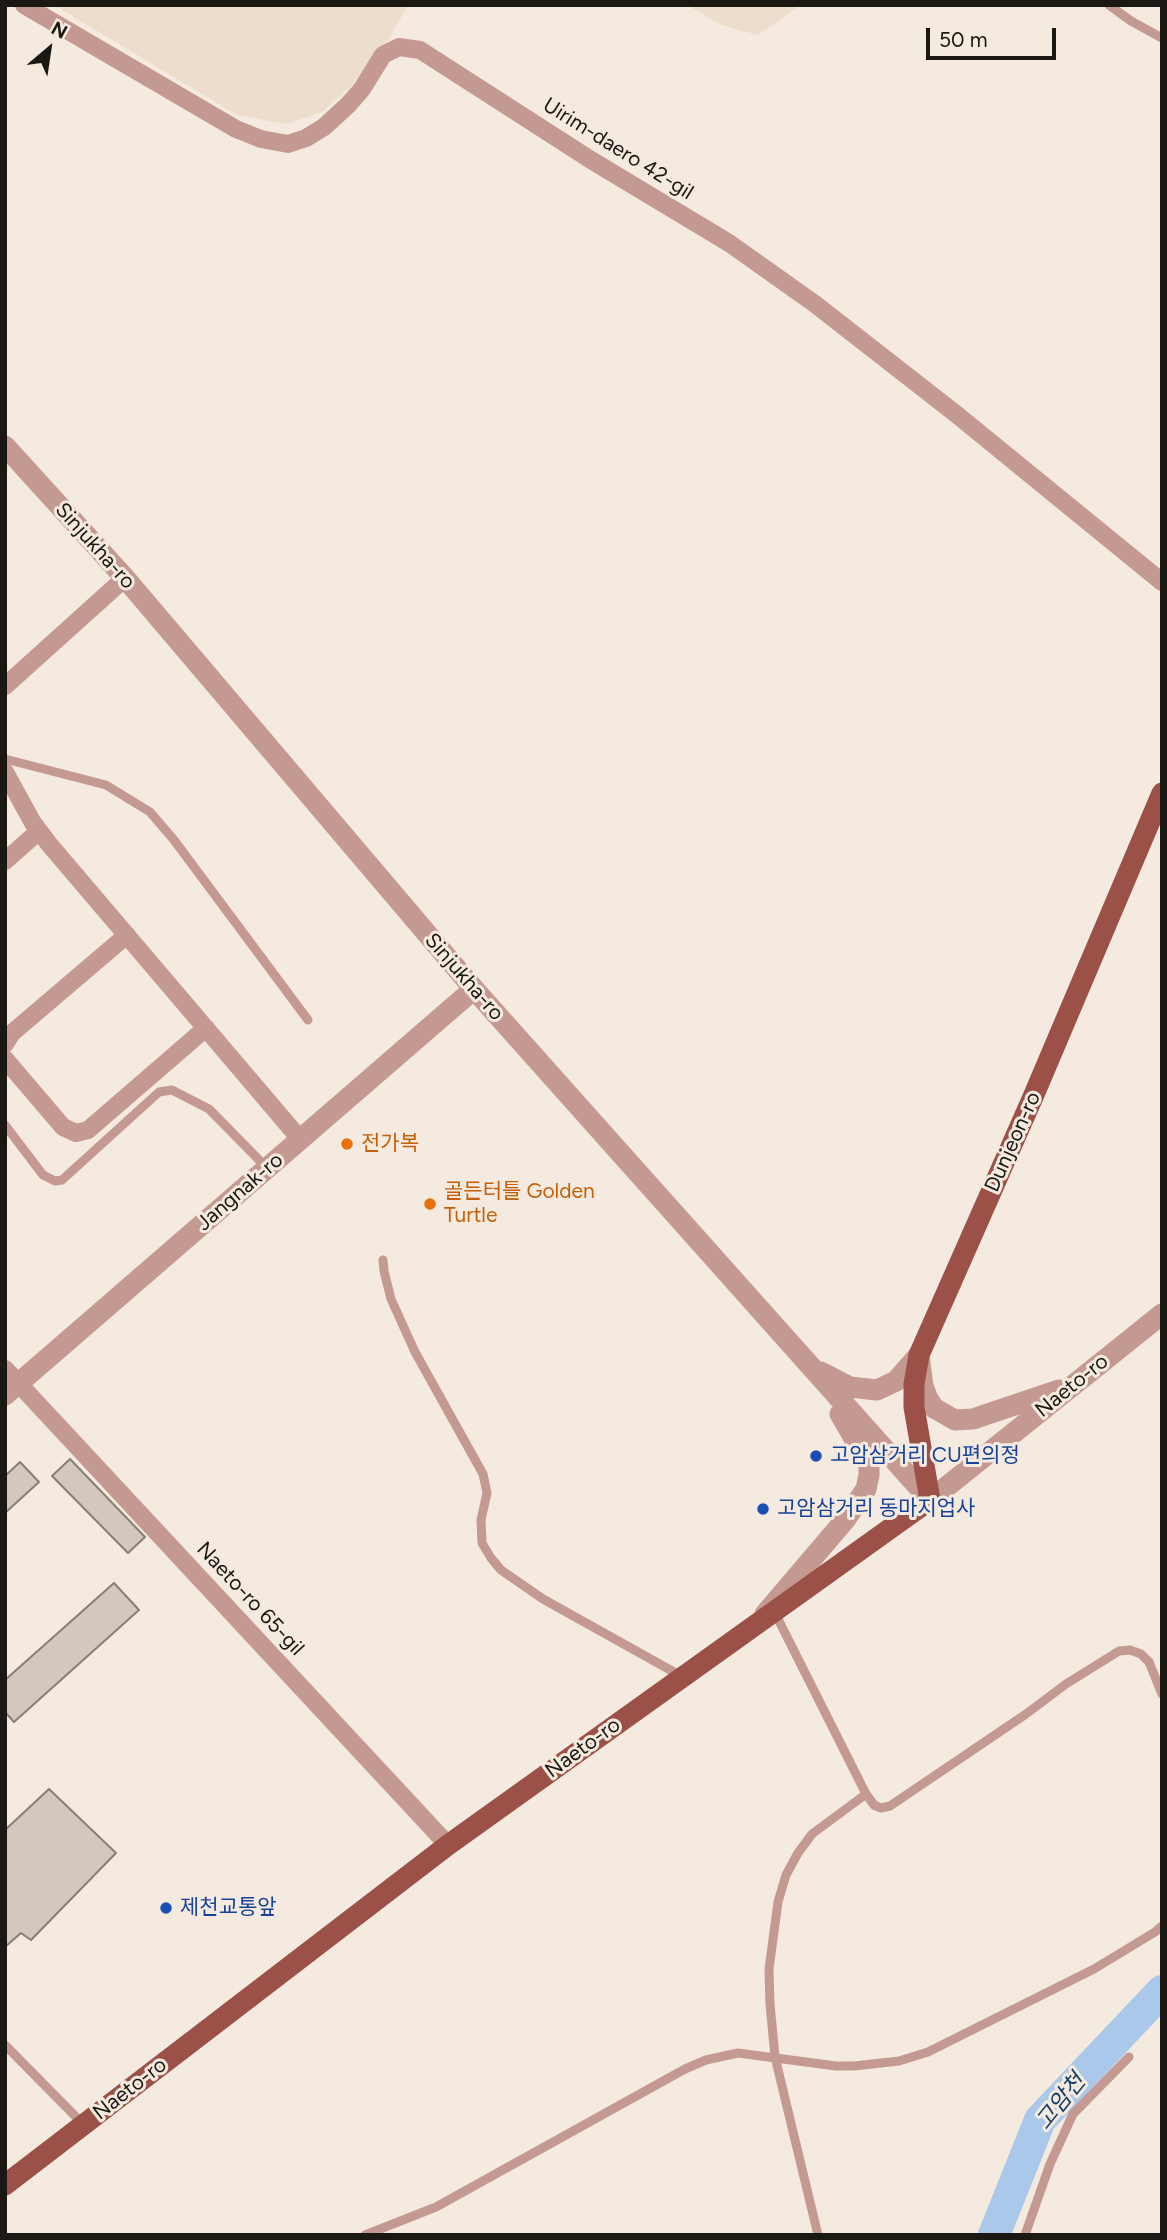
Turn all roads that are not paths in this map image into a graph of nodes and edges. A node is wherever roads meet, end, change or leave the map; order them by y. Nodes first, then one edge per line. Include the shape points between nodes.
1 (23, 5) edge
2 (1110, 5) edge
3 (1162, 38) edge
4 (5, 446) edge
5 (125, 578) junction
6 (1162, 582) edge
7 (5, 686) edge
8 (5, 759) edge
9 (5, 772) edge
10 (1162, 793) edge
11 (39, 831) junction
12 (5, 861) edge
13 (127, 935) junction
14 (474, 989) junction
15 (308, 1020) dead end
16 (206, 1028) junction
17 (5, 1044) edge
18 (5, 1059) edge
19 (5, 1125) edge
20 (300, 1139) junction
21 (267, 1168) junction
22 (383, 1260) dead end
23 (1162, 1314) edge
24 (919, 1356) junction
25 (811, 1366) junction
26 (10, 1383) edge
27 (1071, 1387) junction
28 (930, 1500) junction
29 (774, 1611) junction
30 (755, 1625) junction
31 (682, 1677) junction
32 (1162, 1694) edge
33 (866, 1794) junction
34 (448, 1845) junction
35 (1162, 1926) edge
36 (5, 2045) edge
37 (775, 2057) junction
38 (1129, 2057) dead end
39 (84, 2124) junction
40 (5, 2185) edge
41 (365, 2235) edge
42 (818, 2235) edge
43 (1025, 2235) edge

1 - 6 street, Uirim-daero 42-gil via 236,129 288,144 324,127 348,105 383,55 399,47 420,50 729,243 815,304
2 - 3 lane
4 - 5 street, Sinjukha-ro
5 - 7 street
5 - 14 street, Sinjukha-ro
8 - 15 lane via 106,785 150,812
9 - 11 street
10 - 24 main road, Dunjeon-ro
11 - 12 street
11 - 13 street
13 - 16 street
13 - 17 street via 12,1033
14 - 20 street, Jangnak-ro
14 - 25 street, Sinjukha-ro
16 - 18 street via 88,1130 76,1133 62,1127
16 - 20 street
19 - 21 lane via 43,1175 62,1180 159,1092 172,1090 209,1109
20 - 21 street, Jangnak-ro
21 - 26 street, Jangnak-ro
22 - 31 lane via 391,1298 415,1352 484,1474 487,1493 482,1543 491,1558 543,1600
23 - 27 street, Naeto-ro
24 - 25 street via 896,1381 877,1390 850,1387
24 - 27 street via 928,1399 955,1420 973,1419
24 - 28 main road, Dunjeon-ro via 915,1407
25 - 28 street, Sinjukha-ro
25 - 30 street via 869,1464 866,1489
26 - 34 street, Naeto-ro 65-gil
27 - 28 street, Naeto-ro
28 - 29 main road, Naeto-ro
29 - 30 main road, Naeto-ro
29 - 33 lane
30 - 31 main road, Naeto-ro
31 - 34 main road, Naeto-ro
32 - 33 lane via 1149,1662 1141,1654 1119,1651 890,1806 874,1805
33 - 37 lane via 812,1834 786,1875 769,1969
34 - 39 main road, Naeto-ro
35 - 37 lane via 1094,1969 928,2052 854,2067
36 - 39 lane
37 - 41 lane via 738,2053 685,2069 436,2207
37 - 42 lane
38 - 43 lane via 1073,2114 1049,2164
39 - 40 main road, Naeto-ro

